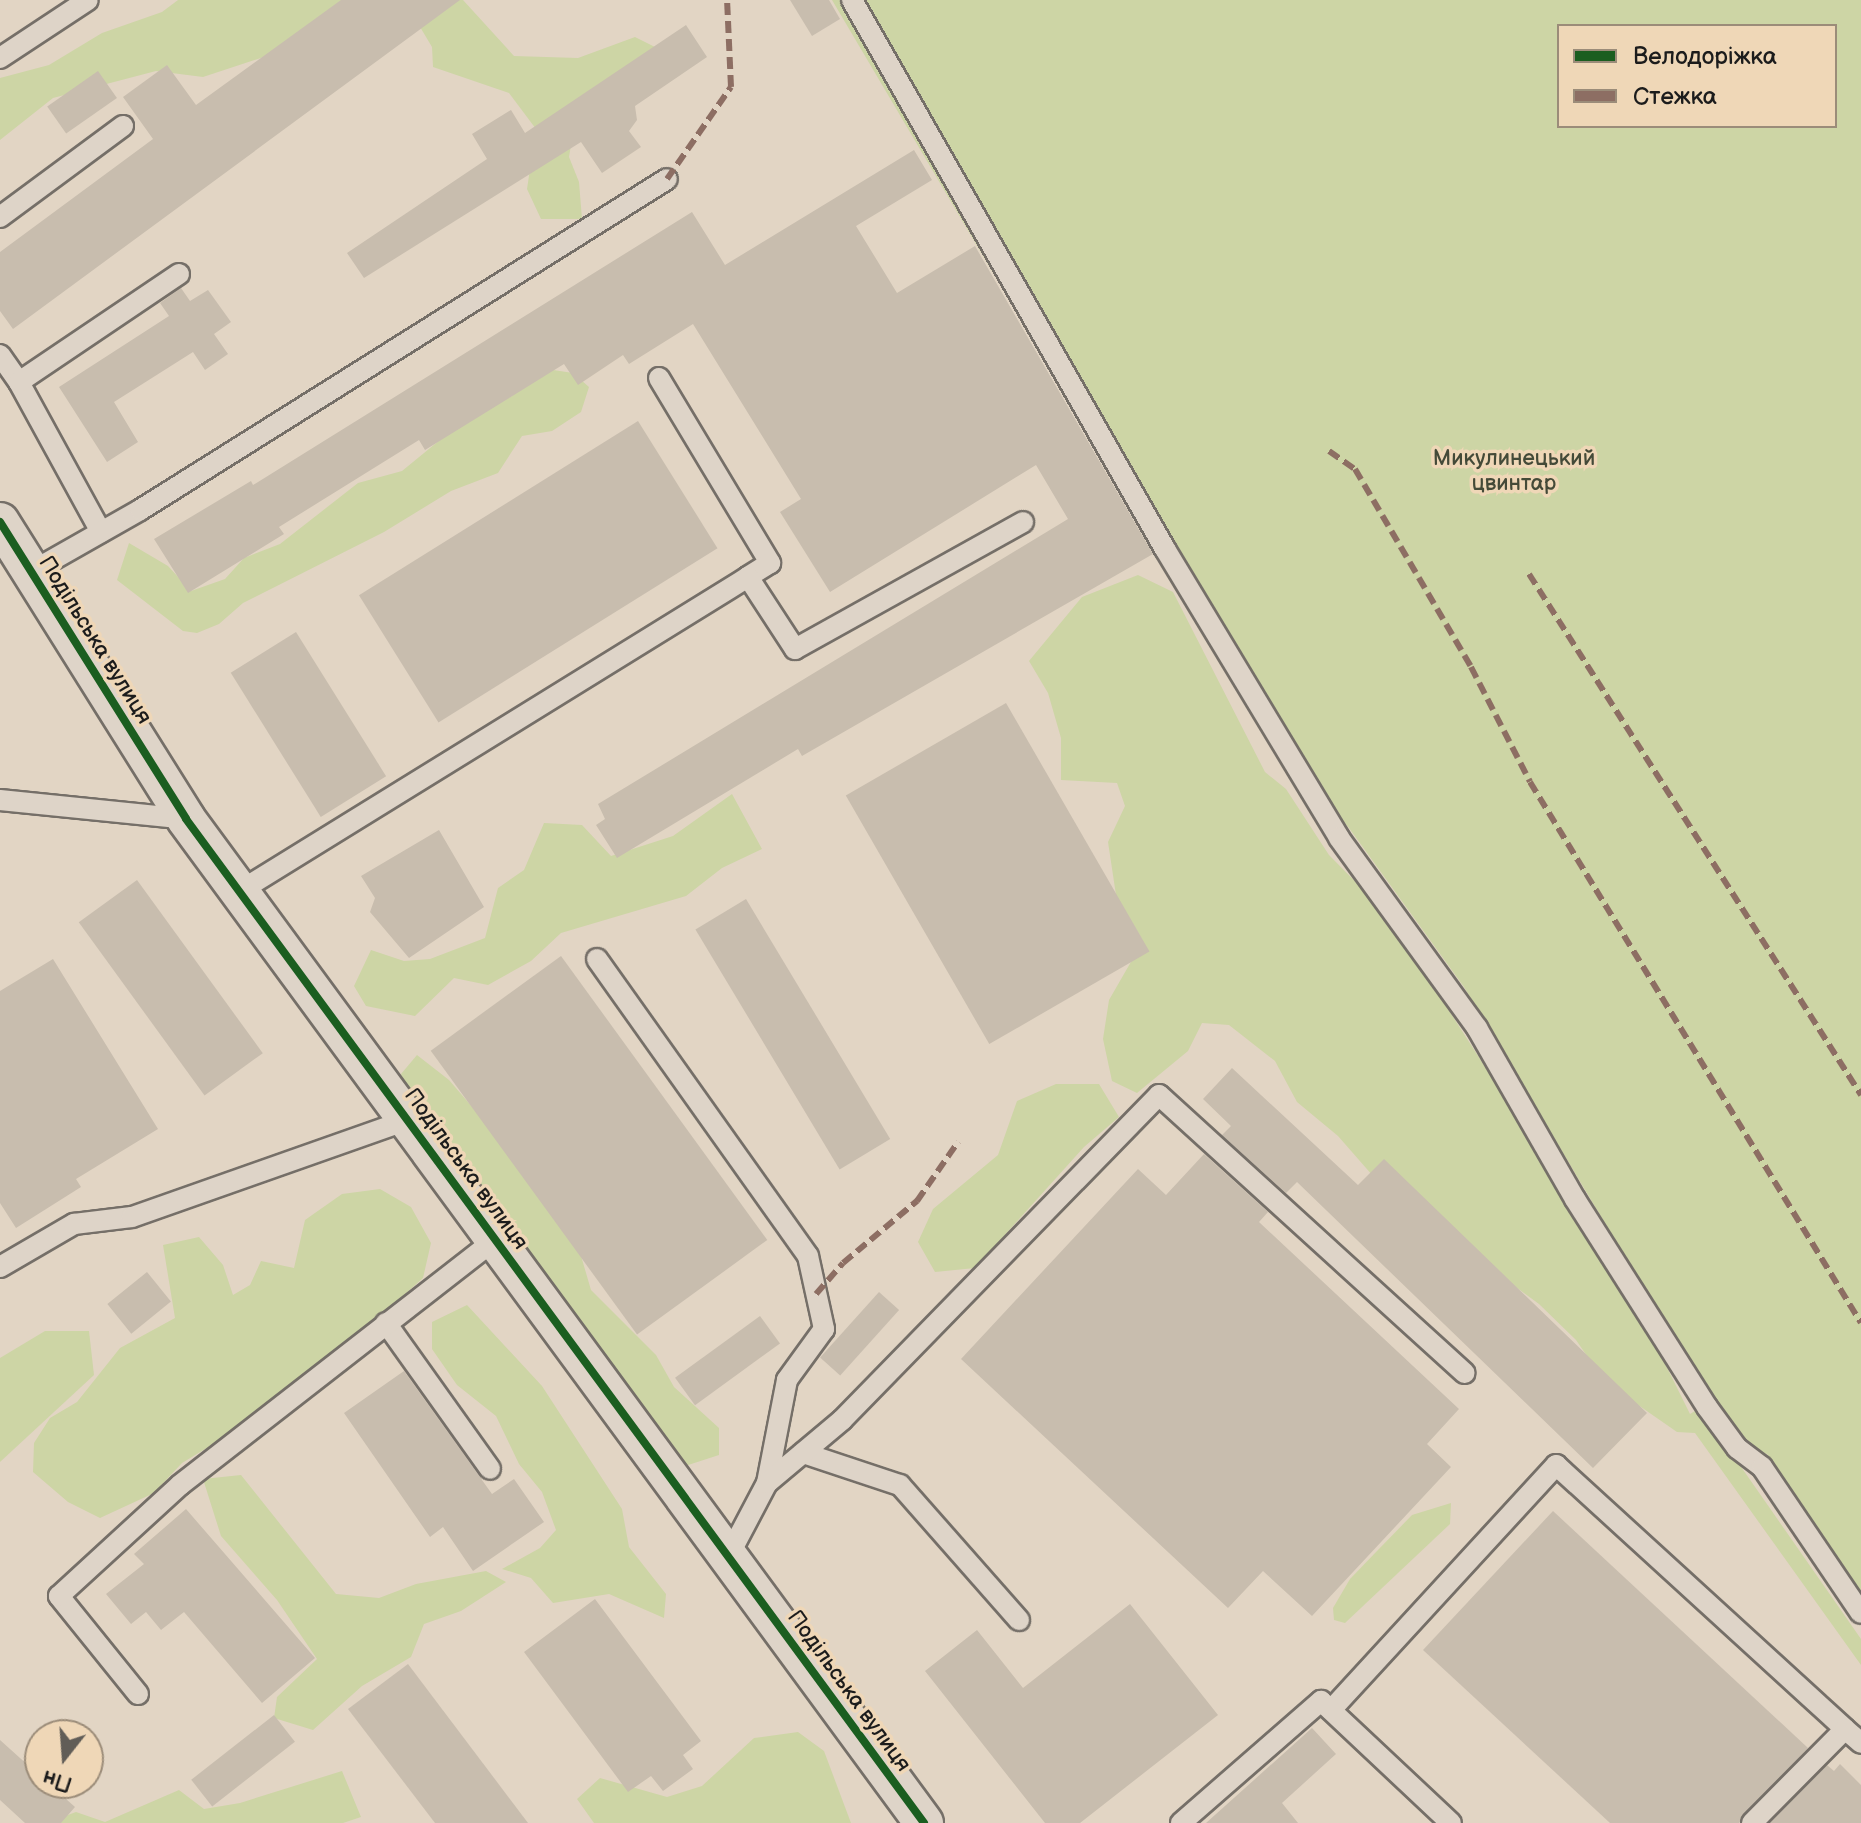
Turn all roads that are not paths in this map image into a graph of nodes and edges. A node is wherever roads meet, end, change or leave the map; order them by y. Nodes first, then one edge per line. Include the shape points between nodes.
1 (88, 0) edge
2 (852, 0) edge
3 (0, 58) edge
4 (123, 126) dead end
5 (667, 179) dead end
6 (0, 217) edge
7 (179, 274) dead end
8 (0, 355) edge
9 (659, 378) dead end
10 (19, 382) junction
11 (0, 522) edge
12 (1023, 522) dead end
13 (101, 532) junction
14 (31, 572) junction
15 (748, 577) junction
16 (2, 804) edge
17 (186, 819) junction
18 (240, 891) junction
19 (597, 959) dead end
20 (407, 1120) junction
21 (495, 1240) junction
22 (0, 1267) edge
23 (386, 1323) junction
24 (1464, 1373) dead end
25 (803, 1453) junction
26 (490, 1469) dead end
27 (767, 1483) junction
28 (728, 1557) junction
29 (1861, 1613) edge
30 (1019, 1620) dead end
31 (138, 1694) dead end
32 (1331, 1710) junction
33 (1853, 1736) edge
34 (924, 1823) edge
35 (1181, 1823) edge
36 (1451, 1823) edge
37 (1752, 1823) edge

1 - 3 lane
2 - 29 lane via 1165,549 1339,838 1477,1028 1575,1199 1707,1407 1737,1448 1762,1467
4 - 6 lane
5 - 13 lane
7 - 10 lane
8 - 10 lane
9 - 15 lane via 770,563
10 - 13 lane
11 - 14 street, Подільська вулиця
12 - 15 lane via 795,649
13 - 14 lane
14 - 17 street, Подільська вулиця
15 - 18 lane
16 - 17 lane
17 - 18 street, Подільська вулиця
18 - 20 street, Подільська вулиця
19 - 27 lane via 808,1256 824,1329 787,1380
20 - 21 street, Подільська вулиця
20 - 22 lane via 132,1217 74,1224
21 - 23 lane
21 - 28 street, Подільська вулиця
23 - 26 lane
23 - 31 lane via 180,1485 59,1596
24 - 25 lane via 1159,1095
25 - 27 lane
25 - 30 lane via 900,1485
27 - 28 lane
28 - 34 street, Подільська вулиця
32 - 33 lane via 1556,1465
32 - 35 lane via 1321,1701
32 - 36 lane
33 - 37 lane

